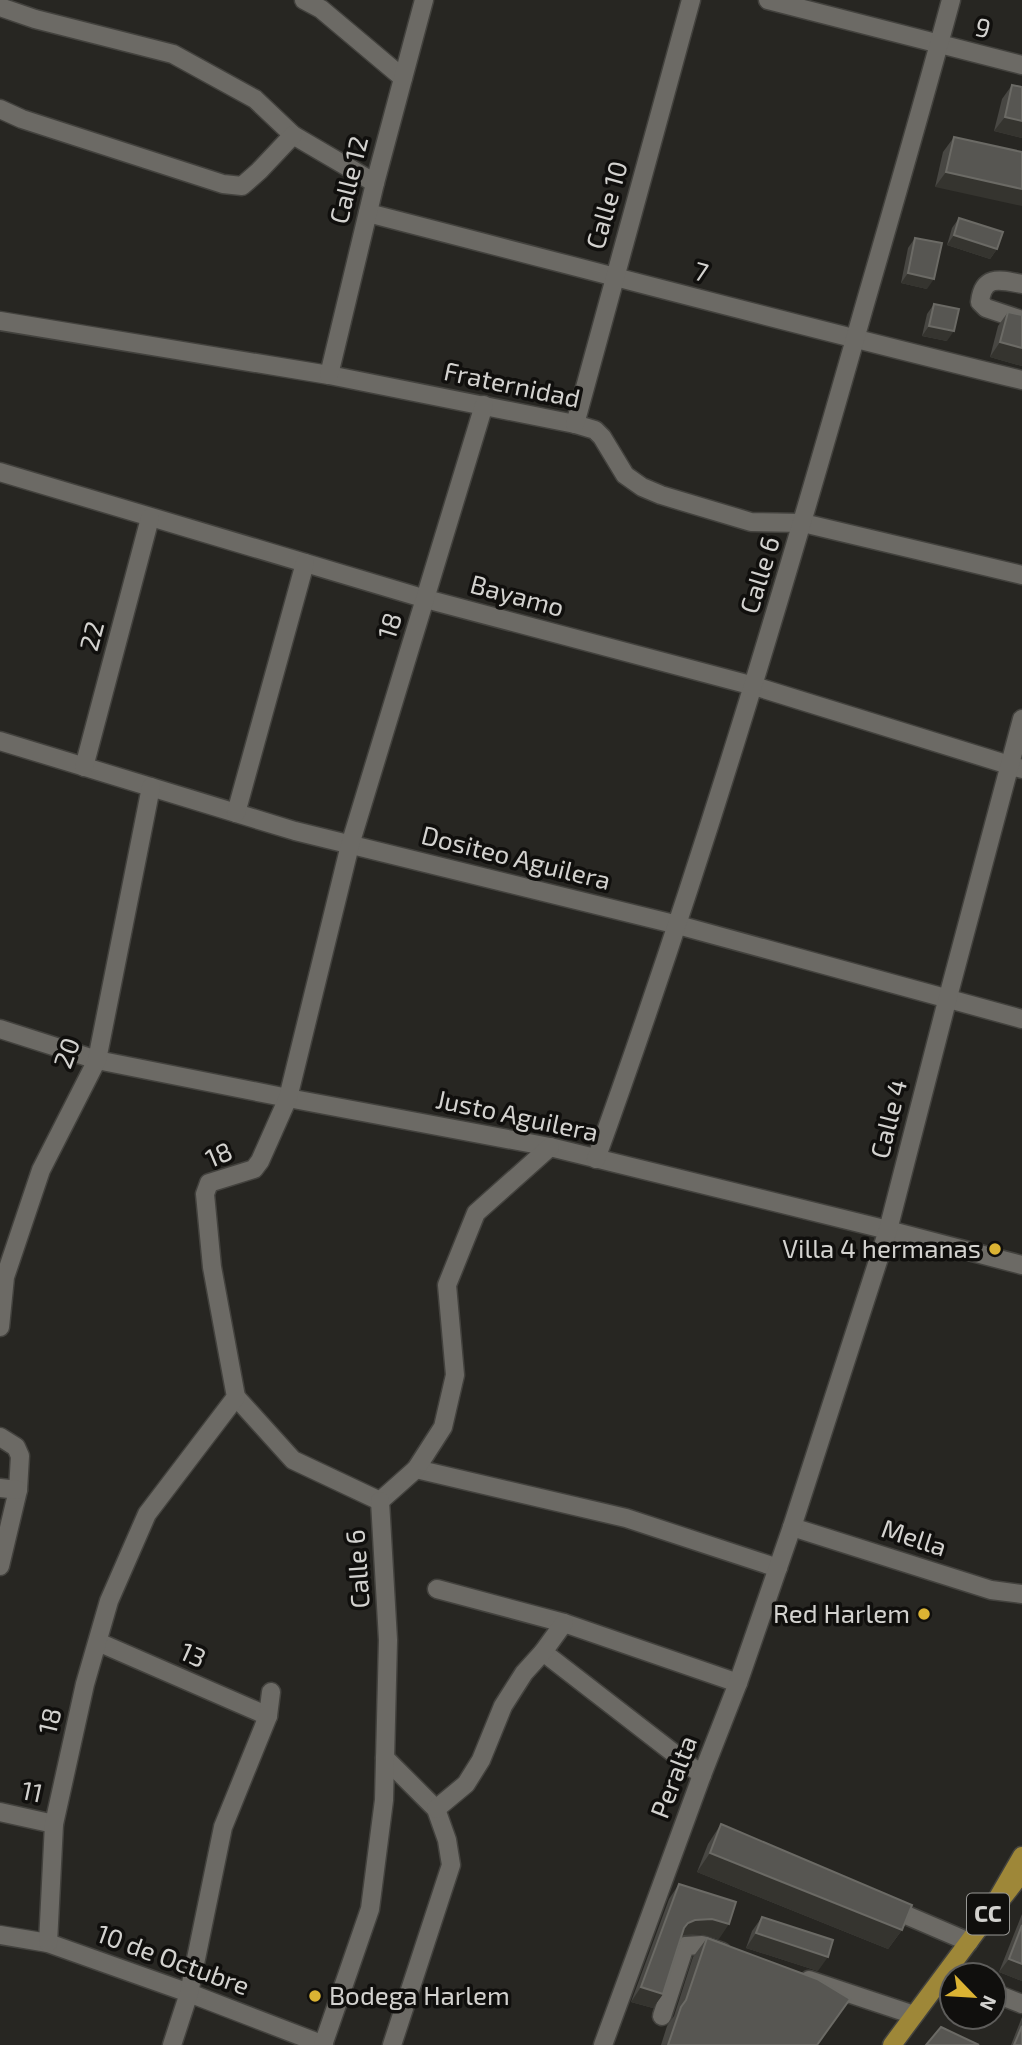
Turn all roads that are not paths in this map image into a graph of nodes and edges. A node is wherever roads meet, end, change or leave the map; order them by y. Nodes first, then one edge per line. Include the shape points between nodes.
1 (304, 0) edge
2 (424, 0) edge
3 (691, 0) edge
4 (768, 0) edge
5 (951, 0) edge
6 (0, 7) edge
7 (939, 44) junction
8 (1022, 65) edge
9 (403, 78) junction
10 (0, 108) edge
11 (293, 135) junction
12 (375, 183) junction
13 (368, 213) junction
14 (614, 276) junction
15 (1022, 284) edge
16 (1022, 320) edge
17 (0, 321) edge
18 (855, 340) junction
19 (329, 375) junction
20 (1022, 380) edge
21 (484, 405) junction
22 (575, 424) junction
23 (0, 472) edge
24 (150, 518) junction
25 (803, 523) junction
26 (305, 564) junction
27 (1022, 575) edge
28 (426, 599) junction
29 (754, 686) junction
30 (1022, 719) edge
31 (0, 741) edge
32 (84, 767) junction
33 (1016, 767) edge
34 (151, 787) junction
35 (236, 813) junction
36 (349, 845) junction
37 (678, 925) junction
38 (948, 997) junction
39 (1022, 1019) edge
40 (0, 1029) edge
41 (97, 1060) junction
42 (288, 1098) junction
43 (550, 1147) junction
44 (596, 1159) junction
45 (888, 1230) junction
46 (1022, 1265) edge
47 (0, 1327) edge
48 (236, 1397) junction
49 (0, 1437) edge
50 (416, 1469) junction
51 (9, 1489) edge
52 (380, 1501) junction
53 (792, 1527) junction
54 (0, 1566) edge
55 (778, 1568) junction
56 (437, 1589) dead end
57 (1022, 1594) edge
58 (564, 1623) junction
59 (98, 1642) junction
60 (543, 1652) junction
61 (738, 1683) junction
62 (271, 1692) dead end
63 (268, 1716) junction
64 (385, 1758) junction
65 (702, 1775) junction
66 (436, 1809) junction
67 (0, 1812) edge
68 (54, 1824) junction
69 (1022, 1856) edge
70 (1022, 1873) edge
71 (866, 1898) edge
72 (985, 1920) junction
73 (0, 1935) edge
74 (969, 1941) junction
75 (48, 1943) junction
76 (741, 1958) edge
77 (957, 1961) edge
78 (794, 1975) edge
79 (938, 1988) edge
80 (189, 1993) junction
81 (914, 2015) junction
82 (662, 2016) dead end
83 (172, 2045) edge
84 (324, 2045) edge
85 (392, 2045) edge
86 (603, 2045) edge
87 (892, 2045) edge

1 - 9 street
2 - 9 street, Calle 12
3 - 14 street, Calle 10
4 - 7 street, 9
5 - 7 street, Calle 6
6 - 11 street via 173,54 256,99
7 - 8 street, 9
7 - 18 street, Calle 6
9 - 12 street, Calle 12
10 - 11 street via 22,120 128,155 242,186
11 - 12 street
12 - 13 street, Calle 12
13 - 14 street, 7
13 - 19 street, Calle 12
14 - 18 street, 7
14 - 22 street, Calle 10
15 - 16 street via 992,281 986,284 980,302
17 - 19 street, Fraternidad
18 - 20 street, 7
18 - 25 street, Calle 6
19 - 21 street, Fraternidad
21 - 22 street, Fraternidad
21 - 28 street, 18
22 - 25 street, Fraternidad via 595,430 625,475 642,487 751,522
23 - 24 street, Bayamo
24 - 26 street, Bayamo
24 - 32 street, 22
25 - 27 street, Fraternidad
25 - 29 street, Calle 6
26 - 28 street, Bayamo
26 - 35 street
28 - 29 street, Bayamo
28 - 36 street, 18
29 - 33 street, Bayamo
29 - 37 street, Calle 6
30 - 33 street, Calle 4
31 - 32 street, Dositeo Aguilera
32 - 34 street, Dositeo Aguilera
33 - 38 street, Calle 4
34 - 35 street, Dositeo Aguilera
34 - 41 street, 20
35 - 36 street, Dositeo Aguilera
36 - 37 street, Dositeo Aguilera
36 - 42 street, 18
37 - 38 street, Dositeo Aguilera
37 - 44 street, Calle 6
38 - 39 street, Dositeo Aguilera
38 - 45 street, Calle 4
40 - 41 street, Justo Aguilera
41 - 42 street, Justo Aguilera
41 - 47 street, 20 via 41,1170 5,1277
42 - 43 street, Justo Aguilera
42 - 48 street, 18 via 254,1169 209,1183 205,1194 212,1267
43 - 44 street, Justo Aguilera
43 - 50 street, Calle 6 via 476,1213 447,1285 455,1375 443,1427
44 - 45 street, Justo Aguilera
45 - 46 street, Justo Aguilera
45 - 53 street, Calle 4
48 - 52 street via 293,1460
48 - 59 street, 18 via 147,1514 109,1601
49 - 51 street via 20,1455
50 - 52 street, Calle 6
50 - 55 street via 626,1518
51 - 54 street
52 - 64 street, Calle 6 via 388,1640
53 - 55 street, Peralta
53 - 57 street, Mella via 990,1590
55 - 61 street, Peralta
56 - 58 street
58 - 60 street
58 - 61 street
59 - 63 street, 13
59 - 68 street, 18
60 - 65 street
60 - 66 street via 503,1706 466,1784
61 - 65 street, Peralta
62 - 63 street
63 - 80 street via 223,1827
64 - 66 street
64 - 84 street, Calle 6 via 370,1909
65 - 86 street, Peralta
66 - 85 street via 451,1865
67 - 68 street, 11
68 - 75 street, 18
69 - 72 main road, CC
70 - 72 main road, CC
71 - 74 street
72 - 74 main road, CC
73 - 75 street, 10 de Octubre
74 - 77 main road, CC
75 - 80 street, 10 de Octubre
76 - 82 street via 702,1945 685,1946
78 - 81 street
79 - 81 main road, CC
80 - 83 street
80 - 84 street, 10 de Octubre
81 - 87 main road, CC

